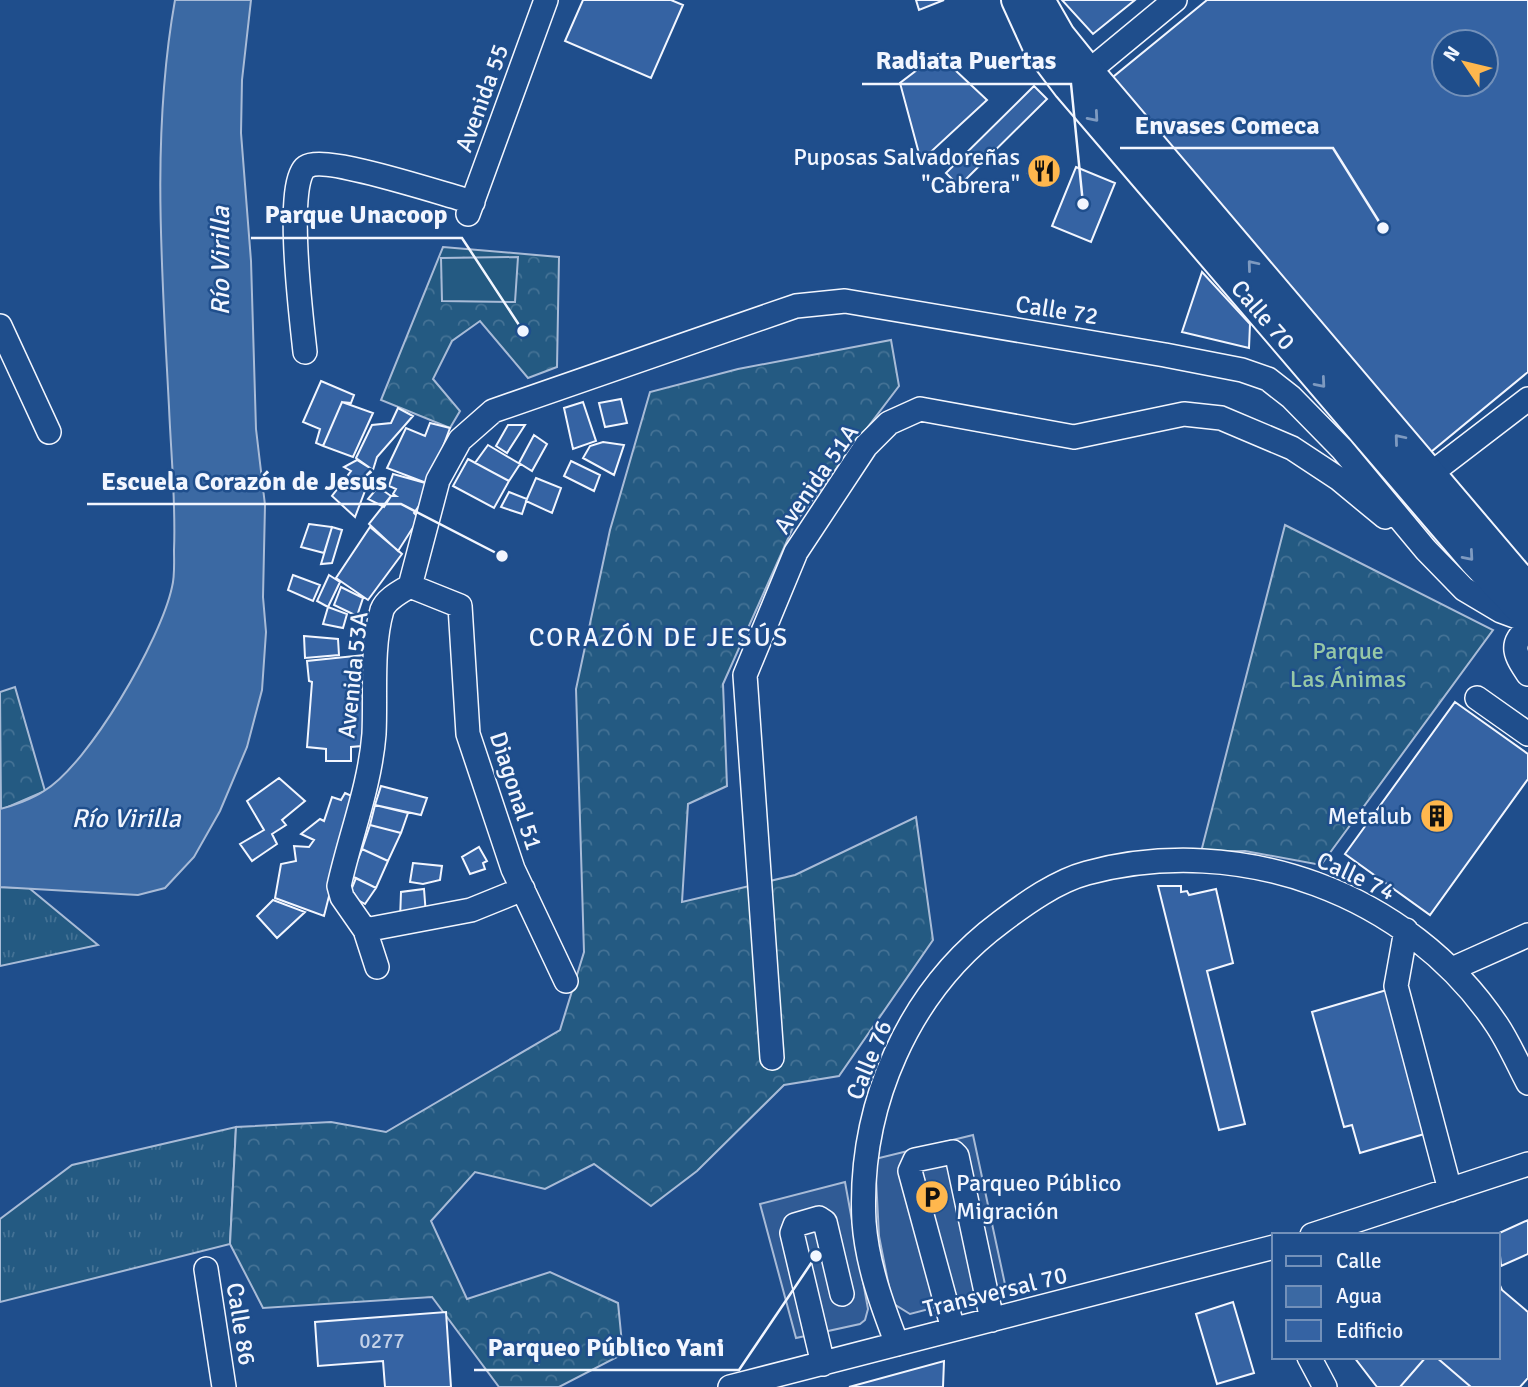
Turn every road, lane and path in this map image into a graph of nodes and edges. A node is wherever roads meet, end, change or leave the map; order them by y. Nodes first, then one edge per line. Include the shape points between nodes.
1 (546, 0) edge
2 (1016, 0) edge
3 (1040, 0) edge
4 (1175, 0) edge
5 (1089, 71) junction
6 (0, 326) edge
7 (305, 352) dead end
8 (1528, 400) edge
9 (49, 432) dead end
10 (1429, 475) junction
11 (1426, 550) junction
12 (410, 586) junction
13 (1528, 588) edge
14 (1528, 619) edge
15 (1528, 629) edge
16 (1528, 674) edge
17 (1477, 698) dead end
18 (1528, 734) edge
19 (1085, 873) joint
20 (523, 889) junction
21 (365, 930) junction
22 (1406, 930) junction
23 (1528, 935) edge
24 (377, 967) dead end
25 (1452, 970) junction
26 (566, 981) dead end
27 (772, 1058) dead end
28 (1528, 1083) edge
29 (1528, 1164) edge
30 (1450, 1190) junction
31 (1318, 1233) edge
32 (1272, 1252) edge
33 (206, 1269) dead end
34 (842, 1294) dead end
35 (992, 1320) junction
36 (953, 1329) junction
37 (897, 1344) junction
38 (1310, 1359) edge
39 (823, 1364) junction
40 (224, 1387) edge
41 (730, 1387) edge
42 (1325, 1387) edge

1 - 7 street, Avenida 55 via 471,208 346,167 321,163 307,166 298,176 297,271
2 -> 14 main road, Calle 70 via 1037,46 1068,87
3 - 5 main road, Calle 70
4 - 5 street
10 -> 5 main road, Calle 70
6 - 9 street
8 - 10 street
10 - 13 main road, Calle 70
11 - 12 street, Calle 72 via 1342,449 1268,379 1165,355 845,301 796,306 493,411 460,440 438,480
11 - 14 street, Calle 72 via 1464,589 1501,611
11 - 27 street, Avenida 51A via 1339,479 1292,448 1221,418 1184,414 1074,437 920,409 889,423 866,446 796,552 745,675
12 - 20 street, Diagonal 51 via 460,607 468,734
12 - 21 street, Avenida 53A via 383,608 374,681 374,736 361,808 339,886
15 - 16 street via 1514,645
17 - 18 street
19 - 22 street, Calle 74 via 1178,861 1270,869 1362,903
19 - 37 street, Calle 76 via 1029,901 978,939 935,985 901,1039 878,1098 866,1160 864,1223 875,1285
20 - 21 street via 471,910
20 - 26 street, Diagonal 51
21 - 24 street, Avenida 53A
22 - 25 street, Calle 74
22 - 30 street via 1396,986
23 - 25 street
25 - 28 street, Calle 74 via 1497,1025
29 - 30 street
30 - 31 street
32 - 35 street, Transversal 70
33 - 40 street, Calle 86
34 - 39 street via 825,1222 819,1218 795,1225 792,1233
35 - 36 street, Transversal 70
35 - 36 street via 957,1156 953,1152 932,1154 915,1160 910,1171
36 - 37 street, Transversal 70
37 - 39 street, Transversal 70
38 - 42 street
39 - 41 street, Transversal 70

